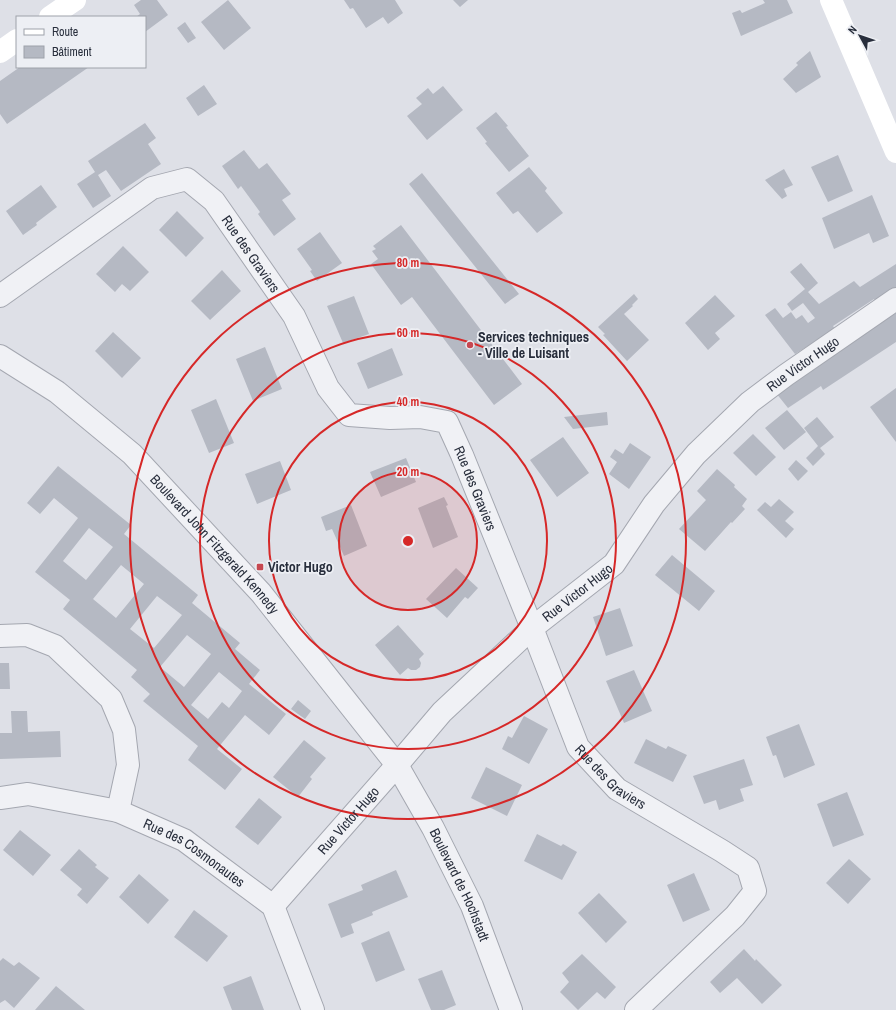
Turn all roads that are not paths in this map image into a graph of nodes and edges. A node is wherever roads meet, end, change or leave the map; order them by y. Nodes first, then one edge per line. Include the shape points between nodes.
1 (75, 0) edge
2 (831, 0) edge
3 (51, 16) edge
4 (16, 41) edge
5 (0, 52) edge
6 (896, 152) edge
7 (0, 296) edge
8 (896, 299) edge
9 (0, 356) edge
10 (532, 628) junction
11 (0, 636) edge
12 (397, 765) junction
13 (0, 798) edge
14 (118, 810) junction
15 (273, 906) junction
16 (313, 1010) edge
17 (511, 1010) edge
18 (636, 1010) edge

1 - 3 main road
2 - 6 main road
4 - 5 main road
7 - 10 street, Rue des Graviers via 152,188 187,179 214,202 294,316 328,388 349,415 420,417 447,422
8 - 10 street, Rue Victor Hugo via 750,402 696,454 654,504 614,564
9 - 12 street, Boulevard John Fitzgerald Kennedy via 57,392 132,454 261,593
10 - 12 street, Rue Victor Hugo via 442,712
10 - 18 street, Rue des Graviers via 578,747 617,789 748,868 755,890 735,916
11 - 14 street via 27,635 55,646 111,699 124,730 128,765
12 - 15 street, Rue Victor Hugo
12 - 17 street, Boulevard de Hochstadt via 433,828 472,906
13 - 14 street, Rue des Cosmonautes via 28,794
14 - 15 street, Rue des Cosmonautes via 184,840
15 - 16 street

